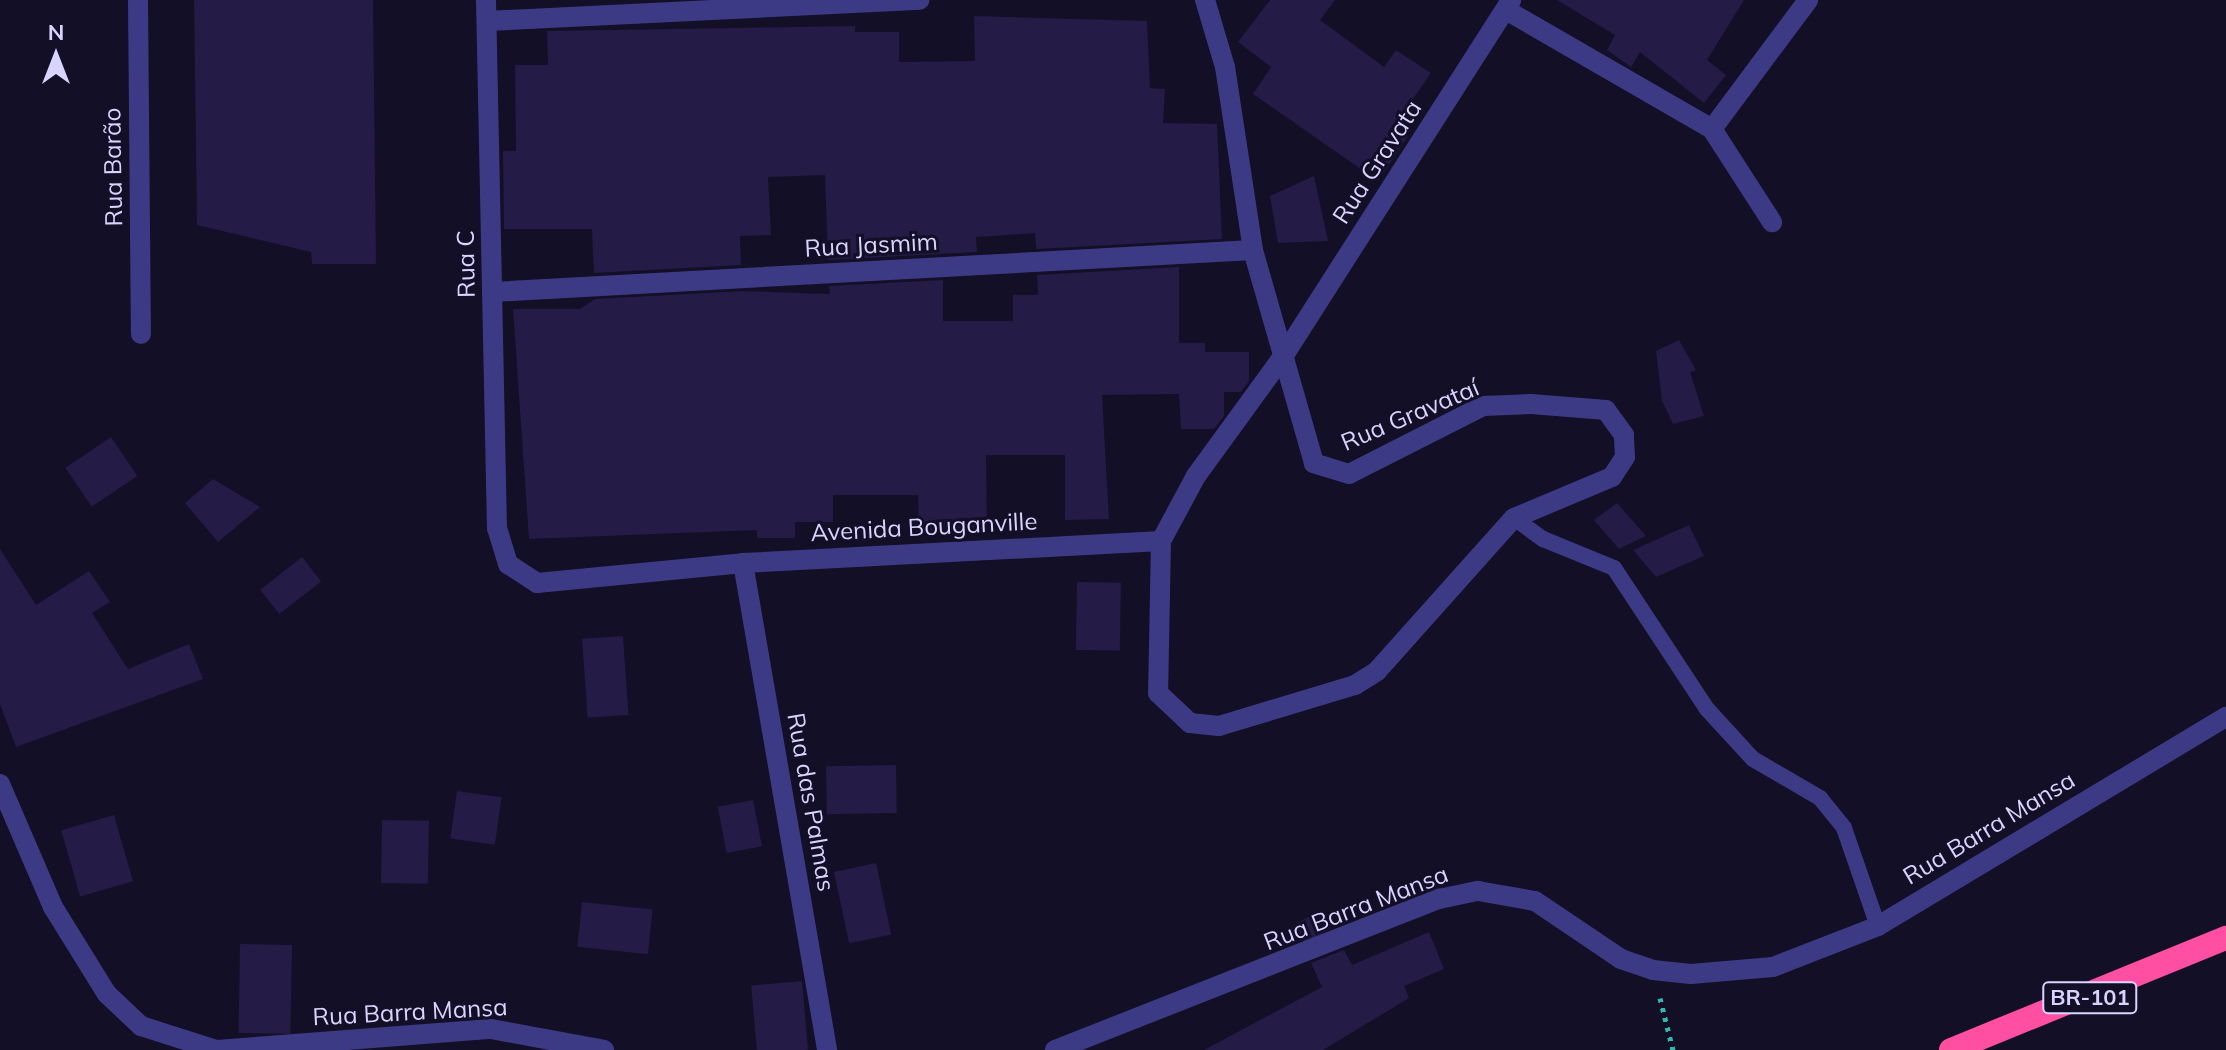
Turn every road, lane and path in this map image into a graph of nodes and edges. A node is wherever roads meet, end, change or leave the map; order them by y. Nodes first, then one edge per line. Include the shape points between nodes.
1 (138, 0) edge
2 (919, 0) edge
3 (1205, 0) edge
4 (1808, 0) edge
5 (1509, 5) edge
6 (487, 10) edge
7 (1712, 129) junction
8 (1772, 222) dead end
9 (1253, 250) junction
10 (492, 292) junction
11 (141, 334) dead end
12 (1286, 352) junction
13 (1514, 518) junction
14 (497, 528) joint
15 (1161, 541) junction
16 (743, 563) junction
17 (2226, 717) edge
18 (0, 784) edge
19 (1878, 926) junction
20 (2226, 938) edge
21 (1653, 970) junction
22 (216, 1050) edge
23 (604, 1050) edge
24 (827, 1050) edge
25 (1055, 1050) edge
26 (1673, 1050) edge
27 (1951, 1050) edge

1 - 11 street, Rua Barão
2 - 6 street
3 - 9 street, Rua Gravataí via 1225,67
4 - 7 street
5 - 7 street
5 - 12 street, Rua Gravata
6 - 10 street, Rua C
7 - 8 street
9 - 10 street, Rua Jasmim
9 - 12 street, Rua Gravataí
10 - 14 street, Rua C
12 - 13 street, Rua Gravataí via 1314,463 1349,474 1483,406 1606,410 1624,435 1625,457 1612,477
12 - 15 street via 1196,476
13 - 15 street, Rua Gravataí via 1377,671 1355,685 1219,726 1181,718 1158,693
13 - 19 lane via 1543,539 1614,568 1707,709 1753,759 1820,798 1844,828
14 - 16 street, Avenida Bouganville via 508,564 537,583
15 - 16 street, Avenida Bouganville
16 - 24 street, Rua das Palmas
17 - 19 street, Rua Barra Mansa
18 - 22 street, Rua Barra Mansa via 53,907 107,994 141,1026
19 - 21 street, Rua Barra Mansa via 1773,967 1691,974
20 - 27 highway, BR-101
21 - 25 street, Rua Barra Mansa via 1621,959 1535,901 1478,891 1439,899
21 - 26 path
22 - 23 street, Rua Barra Mansa via 491,1029

